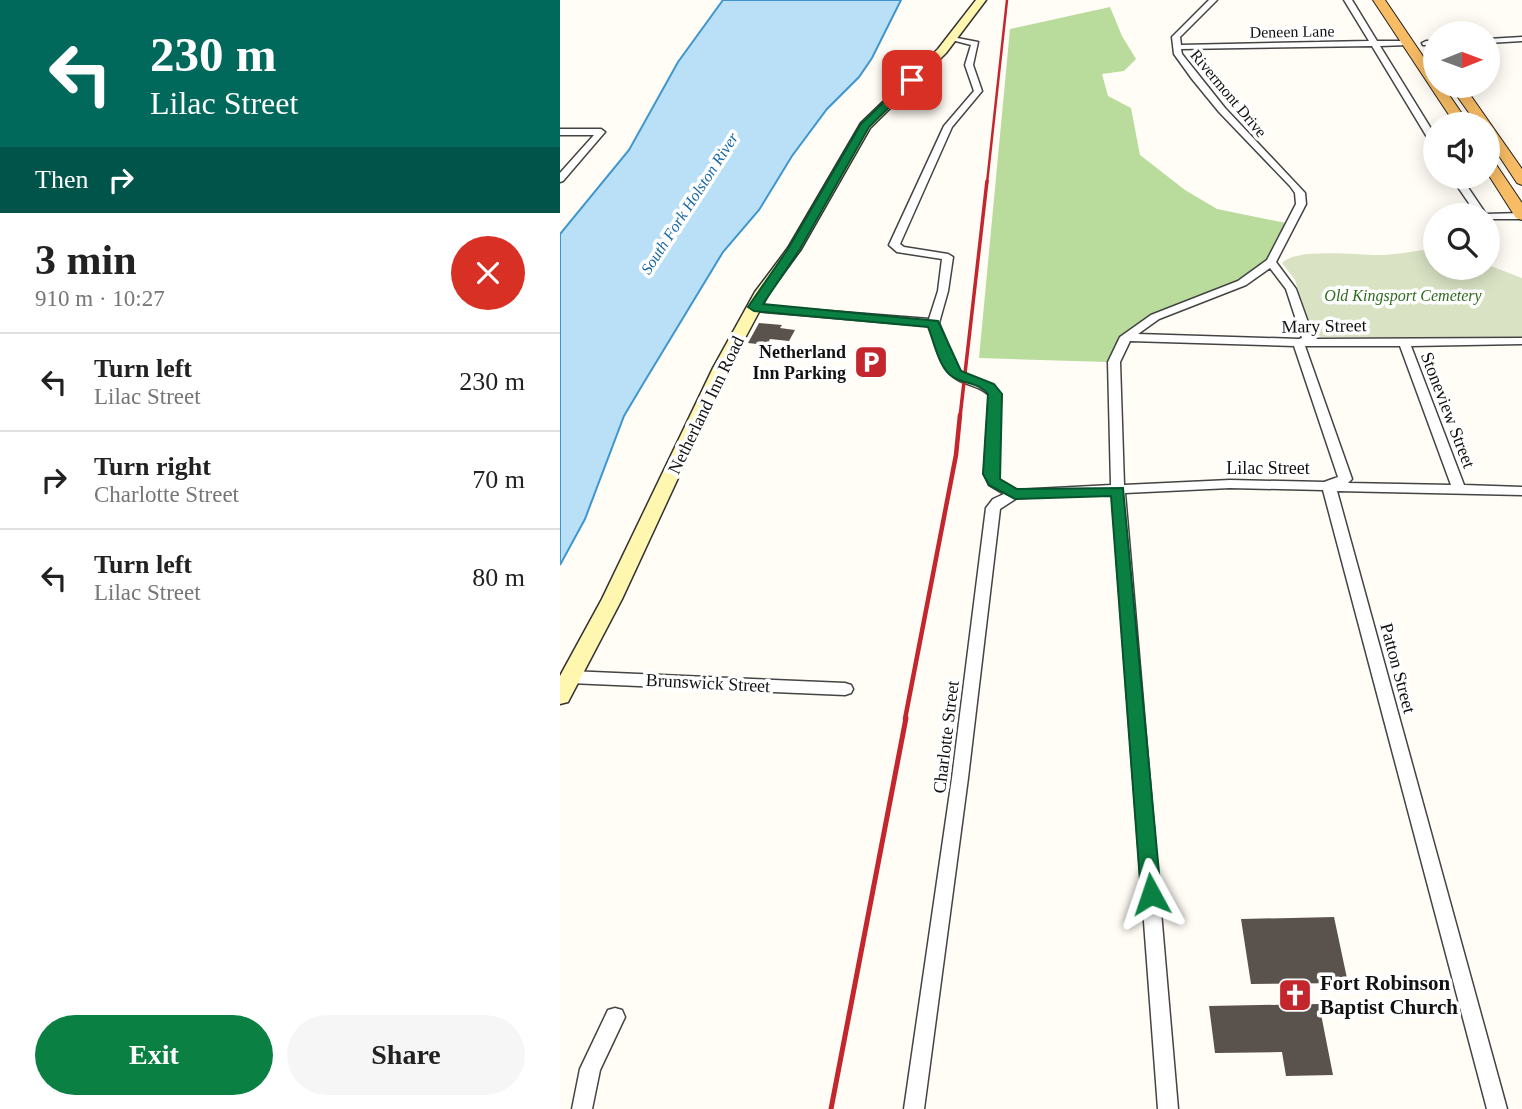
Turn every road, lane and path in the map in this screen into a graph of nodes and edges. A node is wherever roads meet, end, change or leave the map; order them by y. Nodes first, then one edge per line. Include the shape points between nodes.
1 (981, 0) edge
2 (1213, 0) edge
3 (1348, 0) edge
4 (1379, 0) edge
5 (952, 39) junction
6 (1522, 39) edge
7 (1423, 40) edge
8 (1500, 40) edge
9 (1375, 43) junction
10 (1408, 43) junction
11 (1177, 47) junction
12 (1423, 66) edge
13 (1423, 122) edge
14 (560, 132) edge
15 (1500, 147) edge
16 (1522, 179) edge
17 (560, 180) edge
18 (1500, 181) edge
19 (1522, 215) edge
20 (1500, 216) edge
21 (1271, 262) junction
22 (754, 307) junction
23 (933, 323) junction
24 (1126, 337) junction
25 (1522, 341) edge
26 (1404, 342) junction
27 (1299, 344) junction
28 (1329, 485) junction
29 (1118, 491) junction
30 (1460, 491) junction
31 (1522, 491) edge
32 (1015, 494) junction
33 (570, 677) junction
34 (845, 689) dead end
35 (560, 696) edge
36 (615, 1017) dead end
37 (582, 1109) edge
38 (914, 1109) edge
39 (1168, 1109) edge
40 (1497, 1109) edge

1 - 5 main road, Netherland Inn Road
2 - 11 street, Rivermont Drive via 1175,37
3 - 9 street
4 - 10 highway
5 - 22 main road, Netherland Inn Road via 865,126 794,249
5 - 23 street via 975,44 969,65 978,91 948,126 894,245 948,257
6 - 8 street
7 - 10 highway
9 - 10 street, Deneen Lane
9 - 11 street, Deneen Lane
9 - 13 street
10 - 12 highway
11 - 21 street, Rivermont Drive via 1182,61 1222,110 1300,193 1301,204
14 - 17 street via 601,132
15 - 16 highway
18 - 19 highway
19 - 20 street
21 - 24 street via 1242,283 1155,317
21 - 27 street via 1291,289 1308,339
22 - 23 street
22 - 33 main road, Netherland Inn Road
23 - 32 street via 956,374 989,386 995,394 991,474 994,482
24 - 27 street, Mary Street
24 - 29 street via 1114,362
25 - 26 street, Mary Street
26 - 27 street, Mary Street
26 - 30 street, Stoneview Street
27 - 28 street via 1345,479
28 - 29 street, Lilac Street via 1230,484
28 - 30 street, Lilac Street
28 - 40 street, Patton Street
29 - 32 street, Lilac Street
29 - 39 street
30 - 31 street, Lilac Street
32 - 38 street, Charlotte Street via 993,508
33 - 34 street, Brunswick Street
33 - 35 main road, Netherland Inn Road
36 - 37 street via 590,1069

